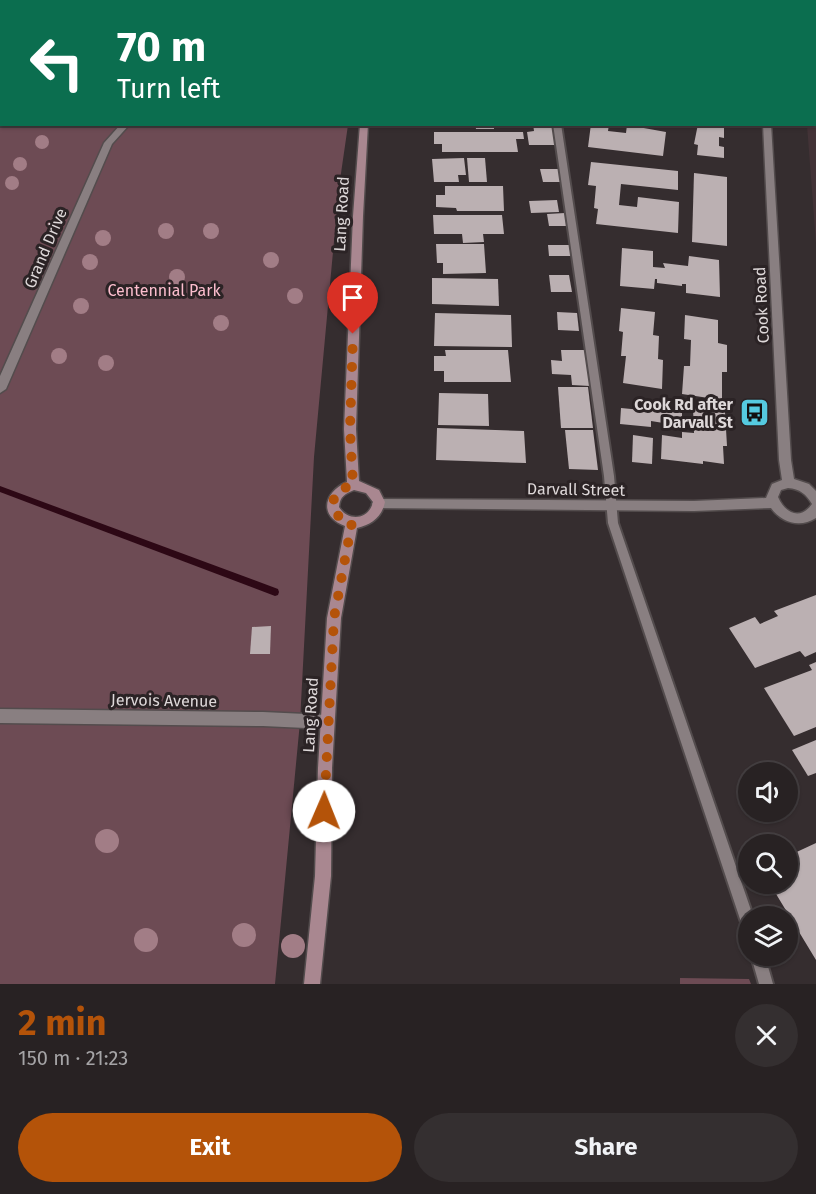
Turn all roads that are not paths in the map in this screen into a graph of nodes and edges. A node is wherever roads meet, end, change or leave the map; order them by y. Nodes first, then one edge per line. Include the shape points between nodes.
1 (124, 126) edge
2 (364, 126) edge
3 (557, 126) edge
4 (767, 126) edge
5 (0, 388) edge
6 (789, 483) junction
7 (353, 485) junction
8 (816, 501) edge
9 (773, 503) junction
10 (378, 504) junction
11 (612, 506) junction
12 (814, 516) edge
13 (352, 522) junction
14 (0, 716) edge
15 (327, 722) junction
16 (743, 906) edge
17 (761, 966) edge
18 (312, 984) edge
19 (766, 984) edge

1 - 5 street, Grand Drive via 108,143
2 - 7 street, Lang Road via 350,429
3 - 11 lane
4 - 6 street, Cook Road
6 - 8 street via 809,490
6 - 9 street via 772,491
7 - 10 street via 371,489
7 - 13 street via 339,490 332,507 339,517
9 - 11 street, Darvall Street
9 - 12 street via 786,516
10 - 11 street, Darvall Street
10 - 13 street via 373,515
11 - 16 lane via 613,523
13 - 15 street, Lang Road via 334,618
14 - 15 street, Jervois Avenue
15 - 18 street, Lang Road via 322,876
17 - 19 lane

